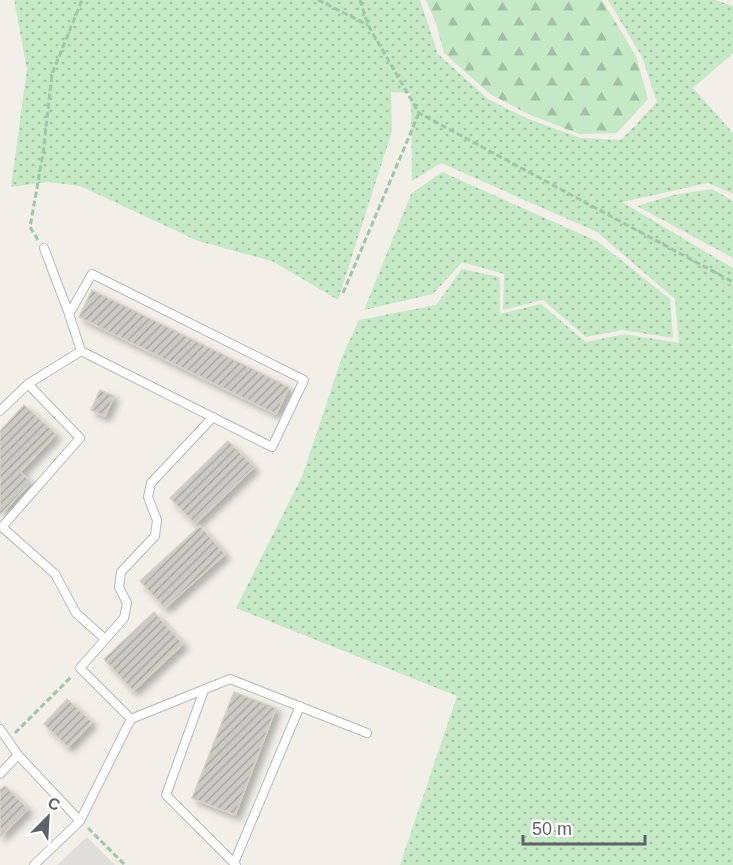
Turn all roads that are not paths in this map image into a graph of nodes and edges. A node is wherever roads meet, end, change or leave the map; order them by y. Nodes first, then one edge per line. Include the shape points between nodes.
1 (44, 248) road end
2 (69, 314) junction
3 (81, 351) junction
4 (28, 384) junction
5 (0, 411) edge
6 (213, 417) junction
7 (105, 639) junction
8 (204, 690) junction
9 (300, 706) junction
10 (131, 719) junction
11 (0, 729) edge
12 (367, 733) dead end
13 (18, 755) junction
14 (0, 774) edge
15 (80, 821) junction
16 (235, 864) edge
17 (34, 865) edge

1 - 2 lane
2 - 3 lane
2 - 6 lane via 92,274 304,380 272,447
3 - 4 lane
3 - 6 lane
4 - 5 lane
4 - 7 lane via 80,438 2,527 55,574 76,613
6 - 7 lane via 151,483 148,497 157,520 155,536 121,572 119,587 127,603 124,618
7 - 10 lane via 80,668
8 - 9 lane via 230,679
8 - 10 lane
8 - 16 lane via 166,795
9 - 12 lane
9 - 16 lane
10 - 15 lane
11 - 13 lane
13 - 14 lane
13 - 15 lane
15 - 17 lane

